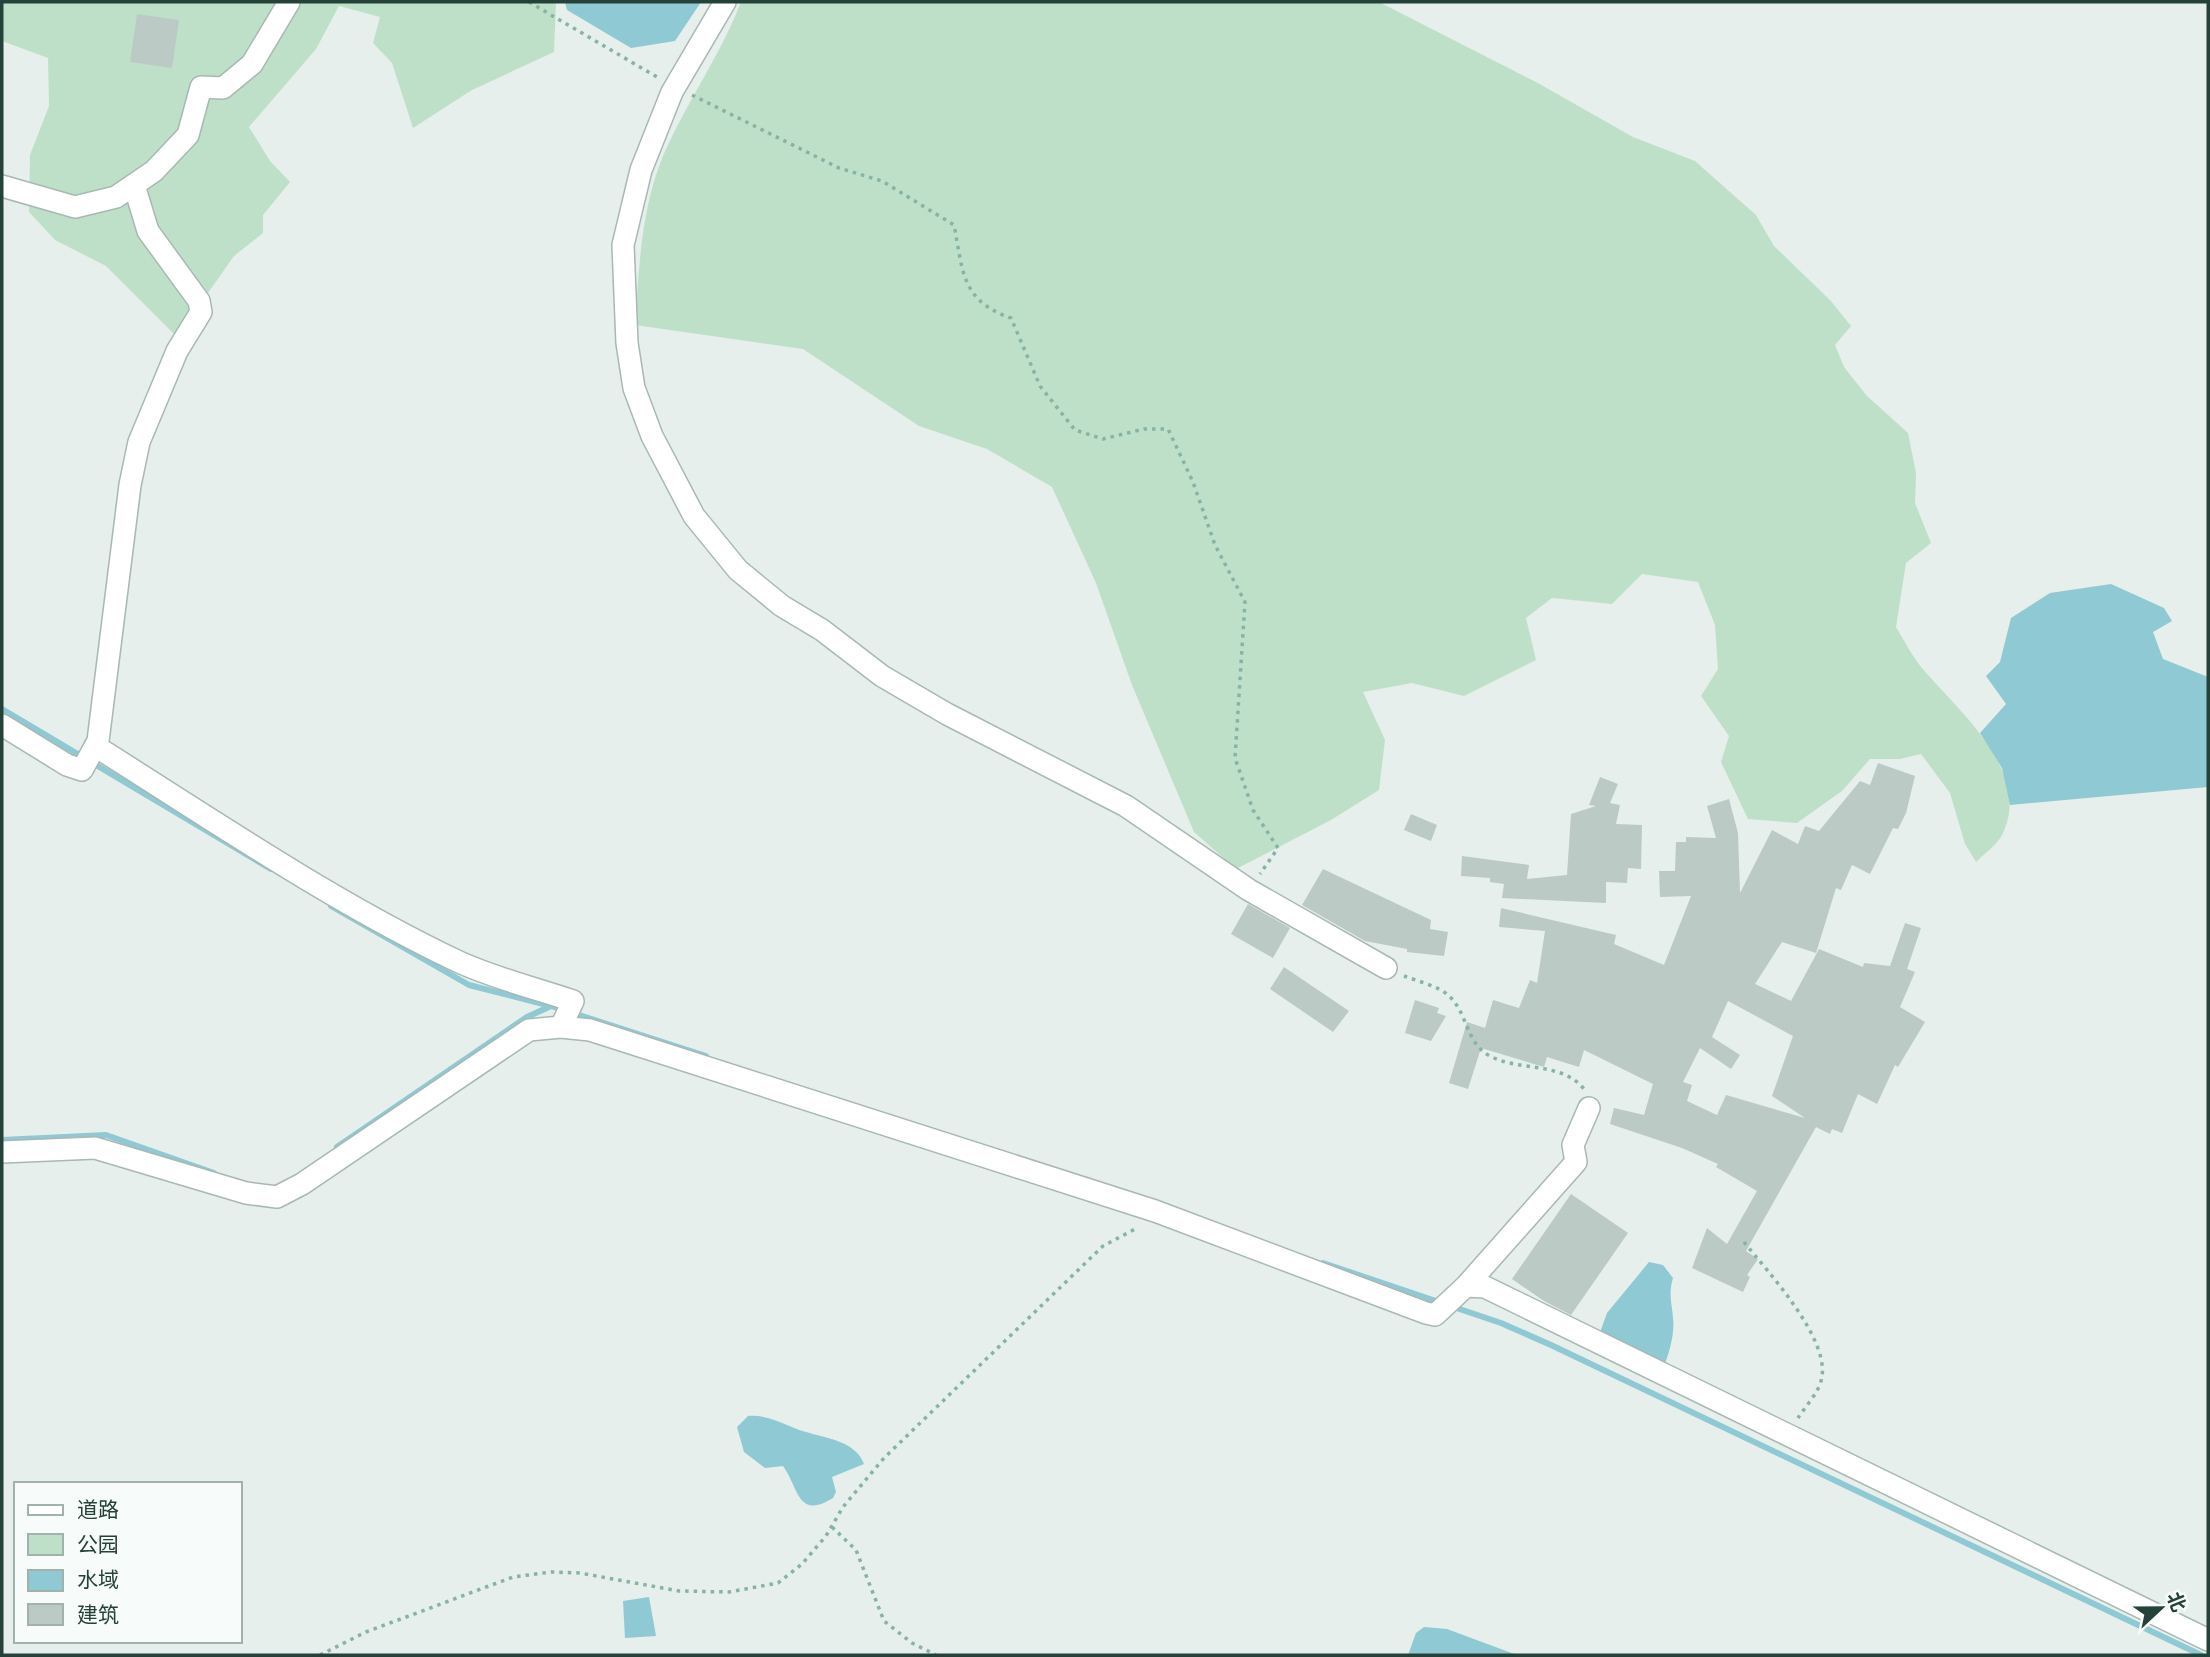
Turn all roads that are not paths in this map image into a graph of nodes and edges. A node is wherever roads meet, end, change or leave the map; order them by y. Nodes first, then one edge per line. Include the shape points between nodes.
1 (289, 2) edge
2 (725, 2) edge
3 (134, 184) junction
4 (2, 186) edge
5 (2, 725) edge
6 (90, 756) junction
7 (1386, 968) road end
8 (562, 1023) junction
9 (1588, 1108) road end
10 (2, 1152) edge
11 (1460, 1291) junction
12 (2208, 1640) edge

1 - 3 street via 252,64 223,88 201,88 188,135 154,171
2 - 7 street via 674,87 641,170 623,246 634,388 652,436 694,516 738,569 882,676 1126,806 1249,890
3 - 4 street via 116,197 75,207
3 - 6 street via 148,231 199,301 201,312 177,351 139,442
5 - 6 street via 67,765
6 - 8 street via 459,962 573,1000
8 - 10 street via 529,1030 277,1197 246,1193 95,1148
8 - 11 street via 1173,1217 1426,1313 1435,1315
9 - 11 street via 1573,1145 1576,1162
11 - 12 street via 1485,1287

